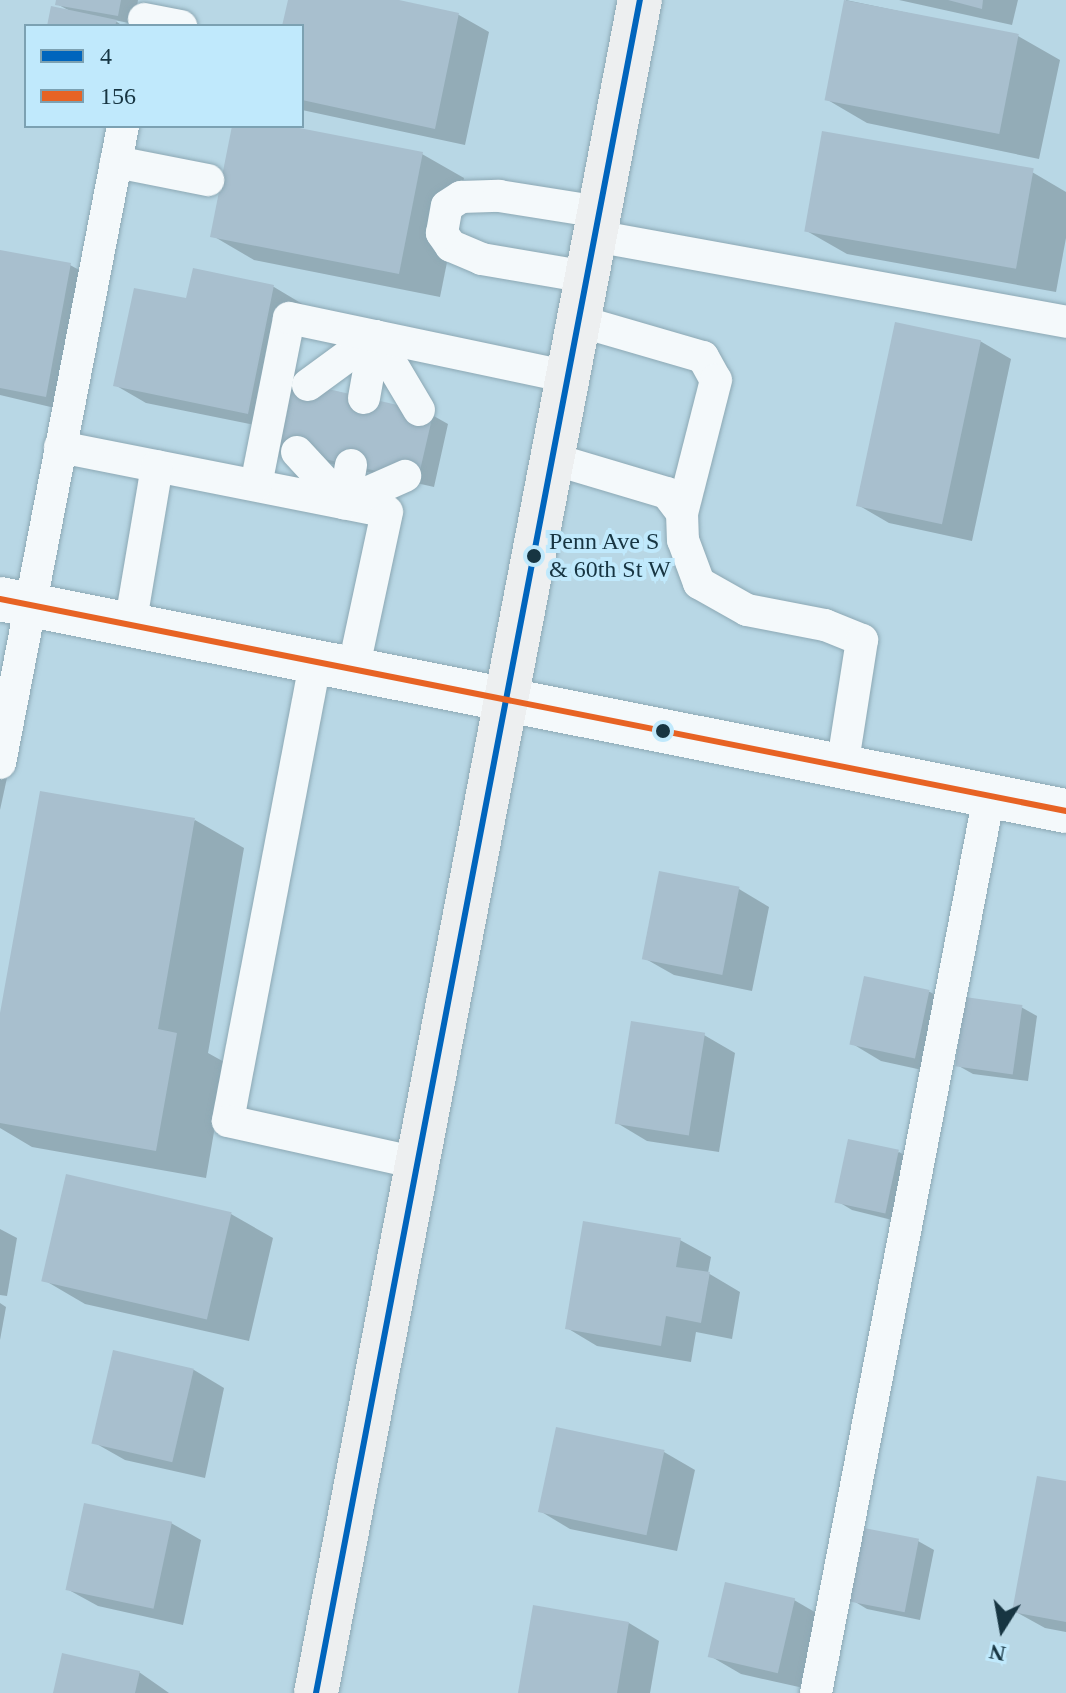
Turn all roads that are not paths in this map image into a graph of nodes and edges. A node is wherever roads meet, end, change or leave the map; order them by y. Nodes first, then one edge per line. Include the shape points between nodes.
1 (640, 0) edge
2 (145, 15) edge
3 (174, 24) edge
4 (123, 128) edge
5 (116, 162) junction
6 (208, 180) dead end
7 (594, 241) junction
8 (579, 321) junction
9 (1066, 322) edge
10 (375, 336) junction
11 (569, 377) junction
12 (308, 385) dead end
13 (364, 398) dead end
14 (419, 410) dead end
15 (60, 447) junction
16 (297, 452) dead end
17 (553, 459) junction
18 (351, 465) dead end
19 (157, 466) junction
20 (405, 476) dead end
21 (256, 485) junction
22 (344, 503) junction
23 (682, 513) junction
24 (15, 602) edge
25 (130, 626) junction
26 (334, 667) junction
27 (506, 702) junction
28 (0, 763) edge
29 (842, 767) junction
30 (989, 796) junction
31 (1066, 811) edge
32 (418, 1163) junction
33 (316, 1693) edge
34 (816, 1693) edge

1 - 7 main road
2 - 3 lane
4 - 5 lane
5 - 6 lane
5 - 15 lane
7 - 8 main road
7 - 9 lane
8 - 11 main road
8 - 23 lane via 703,357 716,380
10 - 11 lane
10 - 12 lane
10 - 13 lane
10 - 14 lane
10 - 21 lane via 289,318
11 - 17 main road
15 - 19 lane
15 - 24 lane
16 - 22 lane
17 - 23 lane via 667,493
17 - 27 main road
18 - 22 lane
19 - 21 lane
19 - 25 lane
20 - 22 lane
21 - 22 lane
22 - 26 lane via 387,512
23 - 29 lane via 683,540 699,583 747,610 825,625 862,640
24 - 25 street
24 - 28 lane
25 - 26 street
26 - 27 street
26 - 32 lane via 228,1121
27 - 29 street
27 - 32 main road
29 - 30 street
30 - 31 street
30 - 34 lane
32 - 33 main road

